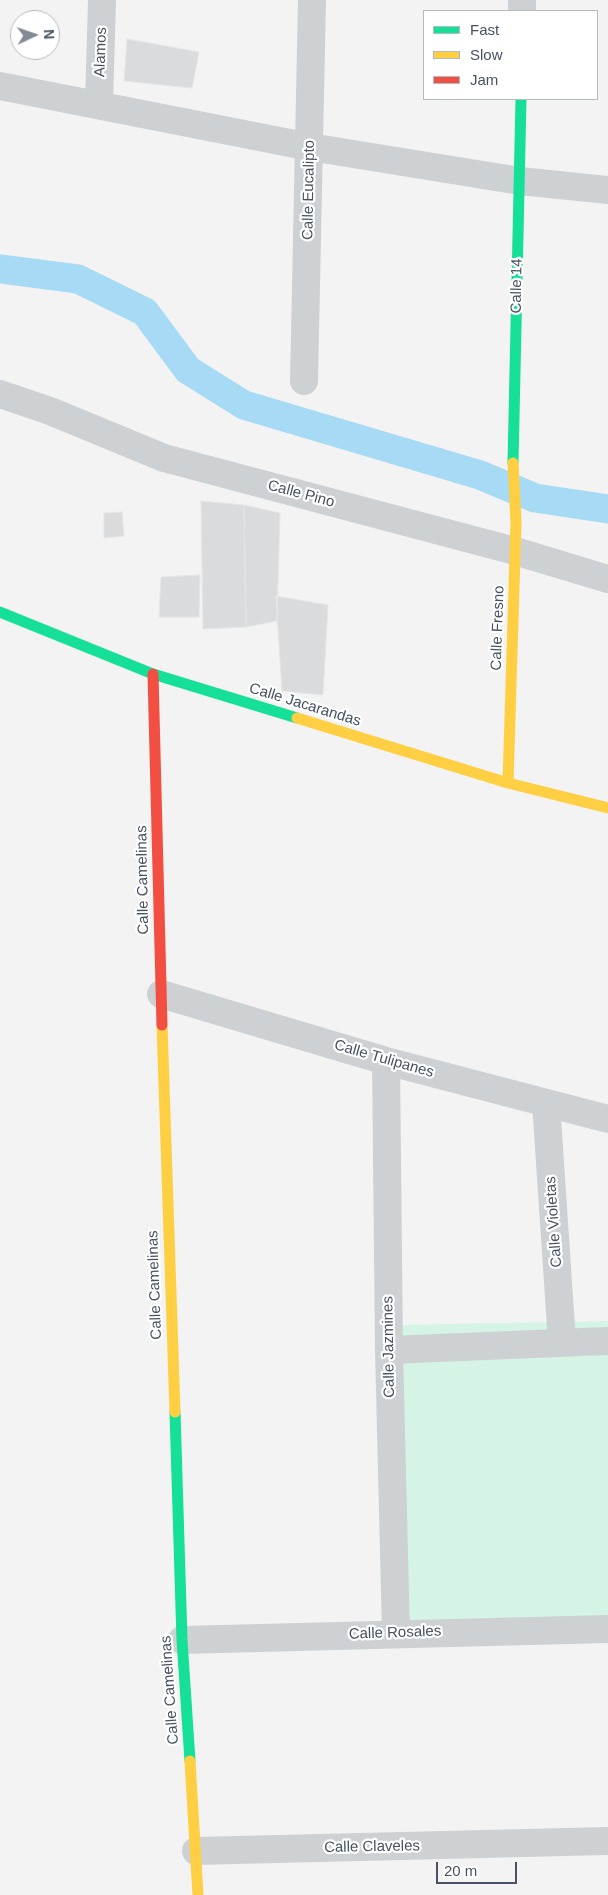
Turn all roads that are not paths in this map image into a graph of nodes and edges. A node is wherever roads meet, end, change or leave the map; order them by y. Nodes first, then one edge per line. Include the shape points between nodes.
1 (102, 0) edge
2 (312, 0) edge
3 (0, 86) edge
4 (521, 100) edge
5 (99, 105) junction
6 (310, 147) junction
7 (520, 181) junction
8 (608, 190) edge
9 (304, 381) dead end
10 (0, 394) edge
11 (513, 474) joint
12 (515, 551) junction
13 (608, 579) edge
14 (0, 612) edge
15 (153, 674) junction
16 (508, 783) junction
17 (608, 808) edge
18 (161, 994) junction
19 (386, 1061) junction
20 (546, 1103) junction
21 (608, 1119) edge
22 (608, 1341) edge
23 (562, 1342) junction
24 (389, 1350) junction
25 (608, 1628) edge
26 (396, 1633) junction
27 (182, 1640) junction
28 (608, 1841) edge
29 (196, 1851) junction
30 (198, 1895) edge

1 - 5 street, Alamos
2 - 6 street, Calle Eucalipto
3 - 5 street
4 - 7 street, Calle 14
5 - 6 street
6 - 7 street
6 - 9 street, Calle Eucalipto
7 - 8 street
7 - 11 street, Calle 14
10 - 12 street, Calle Pino via 164,458
11 - 12 street, Calle Fresno
12 - 13 street, Calle Pino
12 - 16 street, Calle Fresno
14 - 15 street, Calle Jacarandas
15 - 16 street, Calle Jacarandas
15 - 18 street, Calle Camelinas
16 - 17 street, Calle Jacarandas
18 - 19 street, Calle Tulipanes
18 - 27 street, Calle Camelinas
19 - 20 street, Calle Tulipanes
19 - 24 street, Calle Jazmines
20 - 21 street, Calle Tulipanes
20 - 23 street, Calle Violetas
22 - 23 street
23 - 24 street
24 - 26 street, Calle Jazmines
25 - 26 street, Calle Rosales
26 - 27 street, Calle Rosales
27 - 29 street, Calle Camelinas
28 - 29 street, Calle Claveles
29 - 30 street, Calle Camelinas

